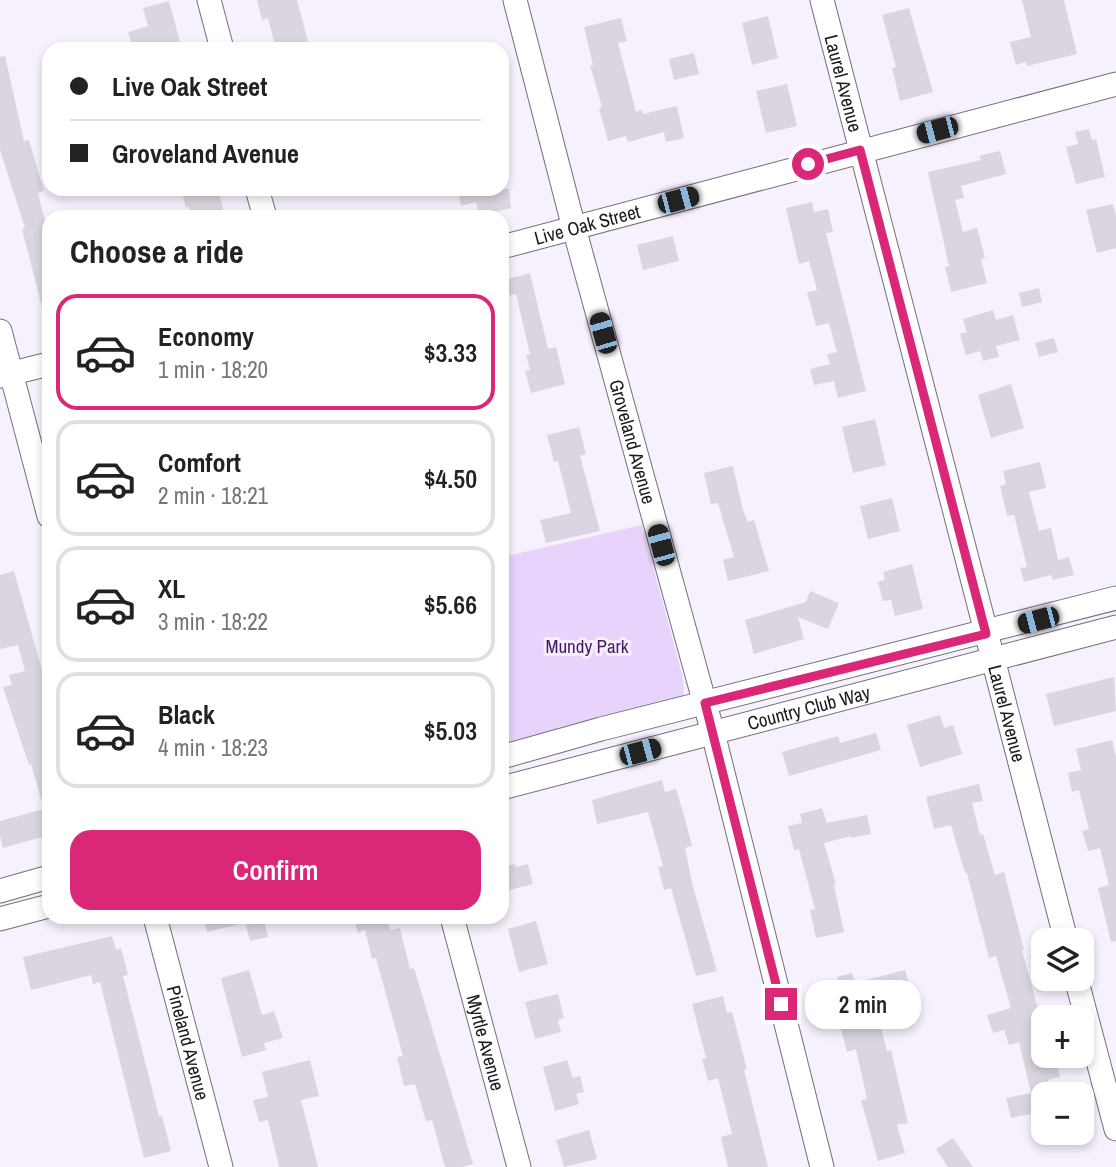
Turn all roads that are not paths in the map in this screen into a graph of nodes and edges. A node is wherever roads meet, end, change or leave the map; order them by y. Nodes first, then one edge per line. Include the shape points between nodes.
1 (209, 0) edge
2 (515, 0) edge
3 (822, 0) edge
4 (220, 42) edge
5 (1116, 84) edge
6 (860, 150) junction
7 (573, 228) junction
8 (509, 245) edge
9 (0, 331) edge
10 (42, 365) edge
11 (6, 375) edge
12 (42, 493) edge
13 (1116, 598) edge
14 (1116, 627) edge
15 (986, 634) junction
16 (992, 659) junction
17 (705, 703) junction
18 (713, 733) junction
19 (583, 734) junction
20 (509, 755) edge
21 (592, 765) junction
22 (509, 786) edge
23 (42, 879) edge
24 (0, 891) edge
25 (42, 908) edge
26 (0, 919) edge
27 (157, 924) edge
28 (454, 924) edge
29 (1063, 928) edge
30 (1079, 991) edge
31 (1116, 1129) edge
32 (221, 1167) edge
33 (519, 1167) edge
34 (822, 1167) edge

1 - 4 street
2 - 7 street, Groveland Avenue
3 - 6 street, Laurel Avenue
5 - 6 street, Live Oak Street
6 - 7 street, Live Oak Street
6 - 15 street, Laurel Avenue
7 - 8 street, Live Oak Street
7 - 17 street, Groveland Avenue
9 - 11 street
10 - 11 street
11 - 12 street
13 - 15 street, Country Club Way
14 - 16 street, Country Club Way
15 - 16 street, Laurel Avenue
15 - 17 street, Country Club Way
16 - 18 street, Country Club Way
16 - 29 street, Laurel Avenue
17 - 18 street, Groveland Avenue
17 - 19 street, Country Club Way
18 - 21 street, Country Club Way
18 - 34 street, Groveland Avenue
19 - 20 street, Country Club Way
19 - 21 street
21 - 22 street, Country Club Way
23 - 24 street
25 - 26 street
27 - 32 street, Pineland Avenue
28 - 33 street, Myrtle Avenue
30 - 31 street

